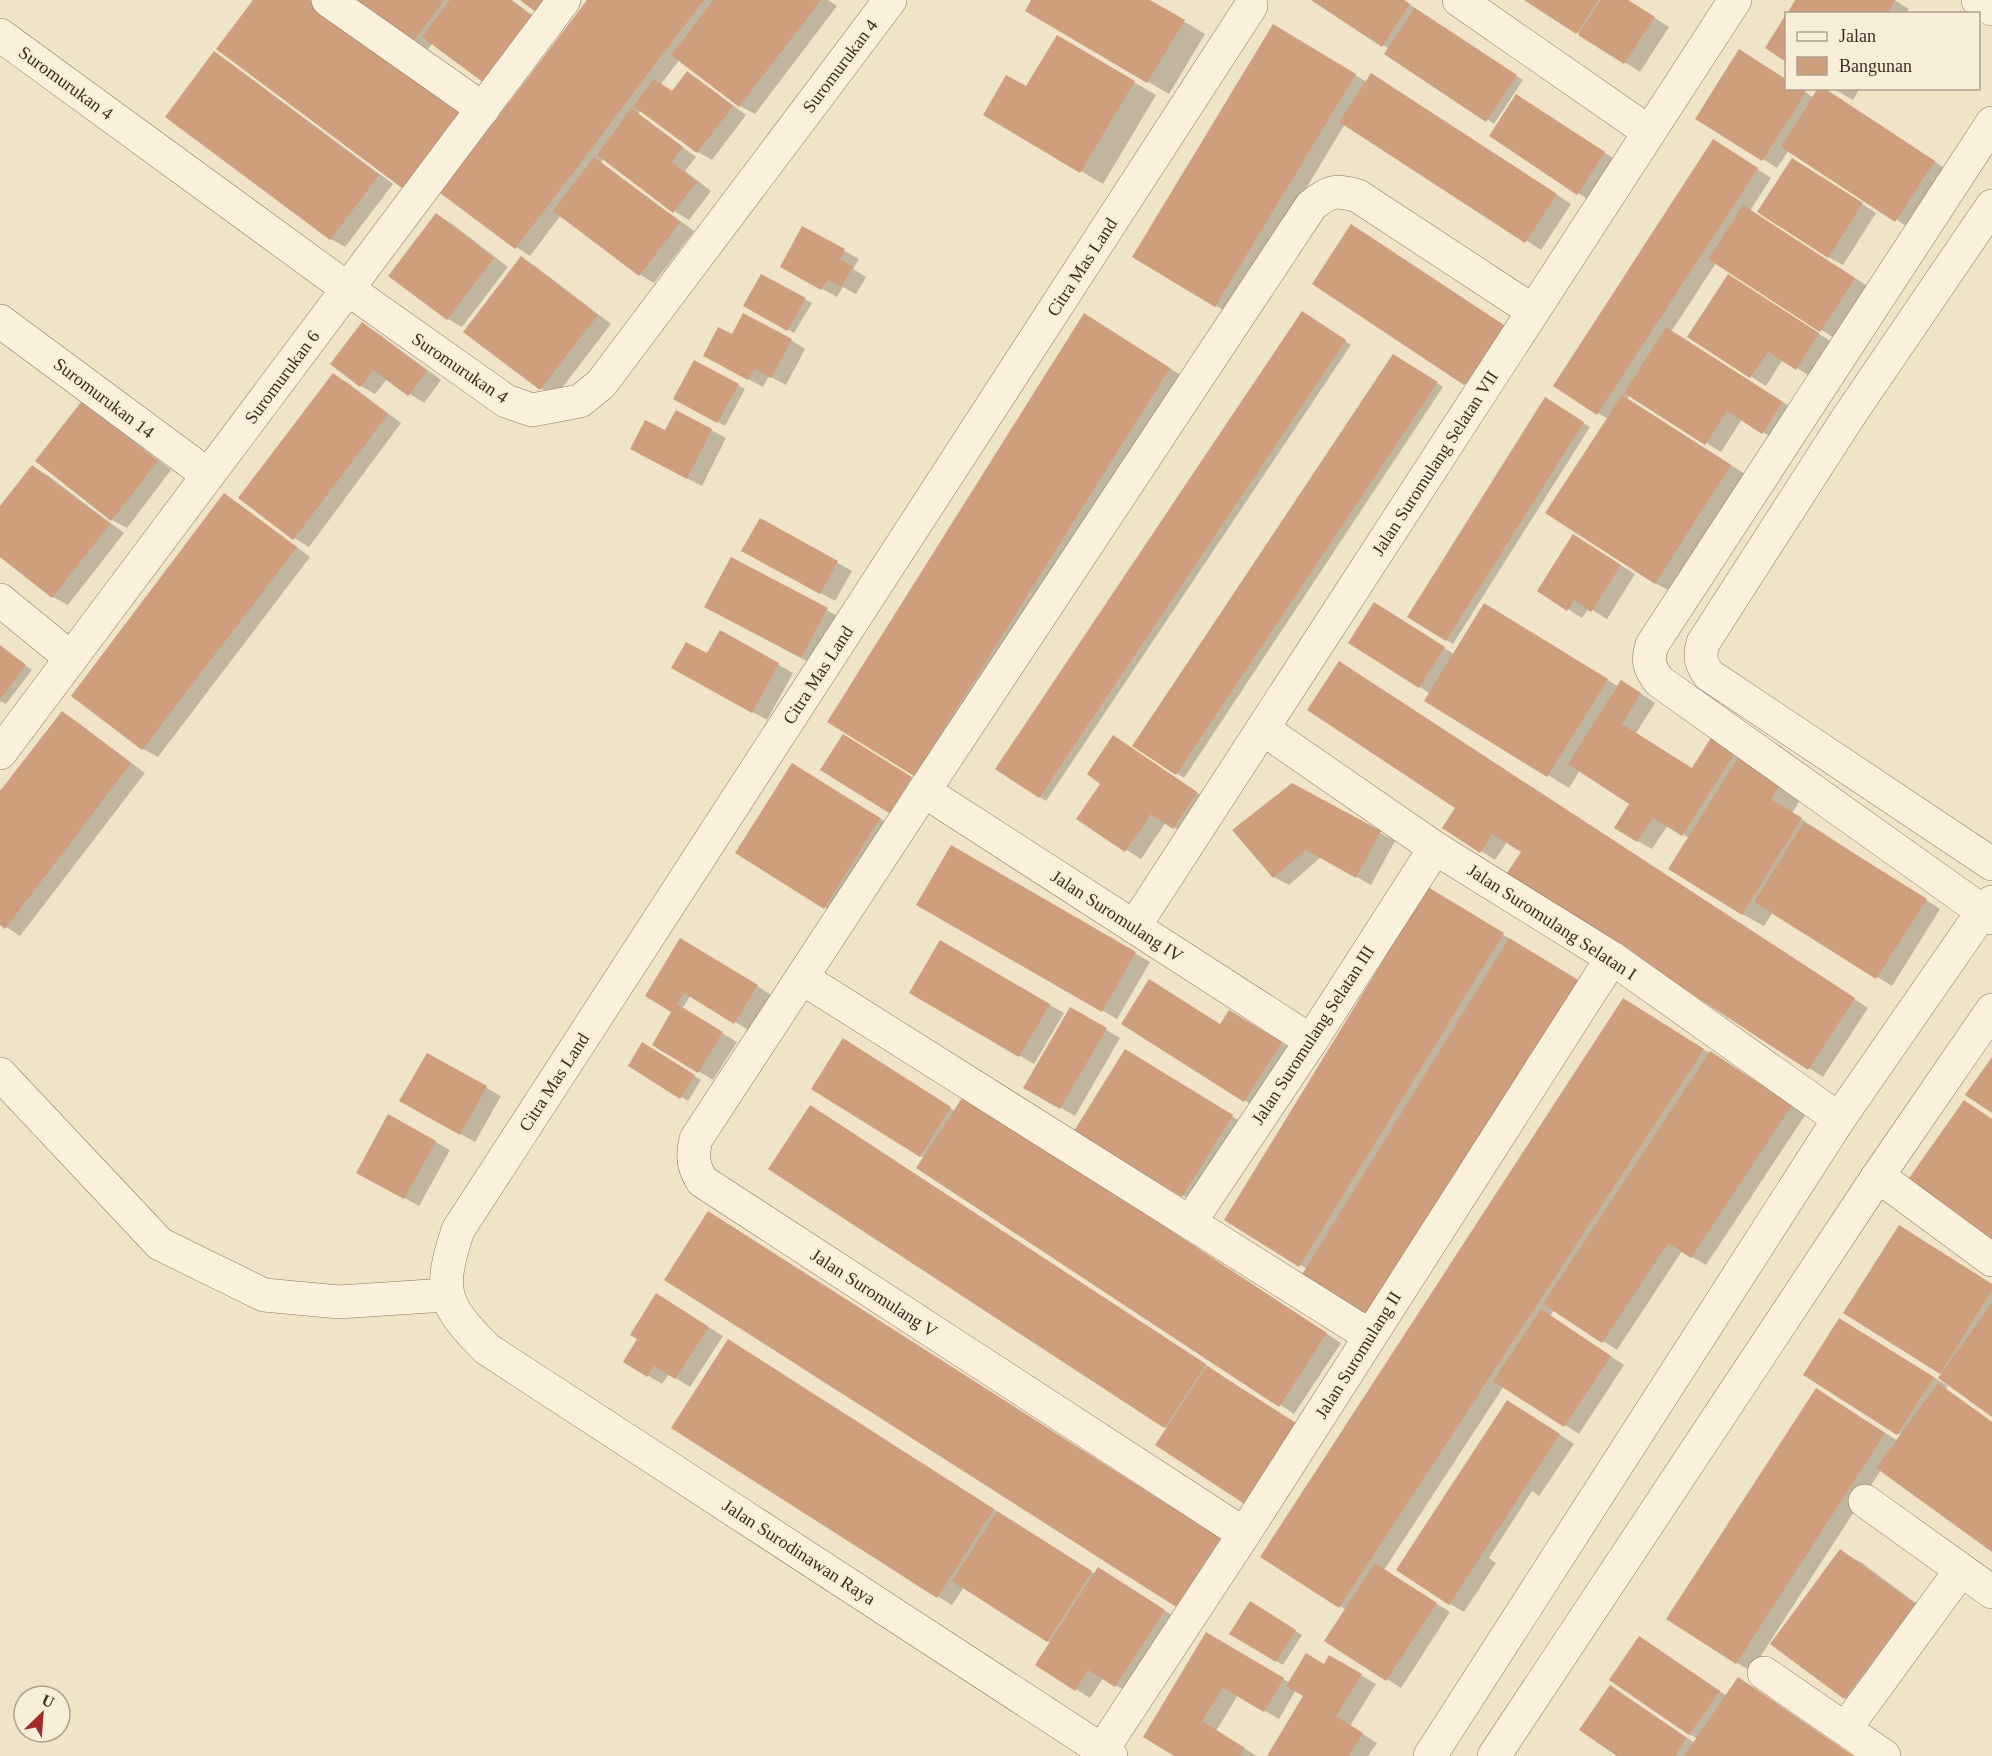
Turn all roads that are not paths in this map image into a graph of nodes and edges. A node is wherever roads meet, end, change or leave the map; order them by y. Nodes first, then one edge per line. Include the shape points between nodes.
1 (328, 0) edge
2 (564, 0) edge
3 (890, 0) edge
4 (1459, 0) edge
5 (1735, 0) edge
6 (1978, 0) edge
7 (1251, 6) dead end
8 (1992, 9) edge
9 (0, 35) edge
10 (483, 109) junction
11 (1992, 123) edge
12 (1649, 132) junction
13 (1992, 207) edge
14 (348, 290) junction
15 (1533, 311) junction
16 (0, 321) edge
17 (1812, 400) junction
18 (1847, 419) junction
19 (208, 475) junction
20 (0, 600) edge
21 (71, 658) junction
22 (1263, 729) junction
23 (0, 753) edge
24 (924, 791) junction
25 (1435, 848) junction
26 (1992, 864) edge
27 (1989, 910) edge
28 (1134, 927) junction
29 (1612, 958) junction
30 (802, 978) junction
31 (1992, 1010) edge
32 (1311, 1041) junction
33 (0, 1074) edge
34 (1839, 1119) junction
35 (1878, 1176) junction
36 (1190, 1222) junction
37 (1992, 1260) edge
38 (446, 1295) junction
39 (1370, 1336) junction
40 (487, 1349) joint
41 (1864, 1501) dead end
42 (1244, 1534) junction
43 (1961, 1570) junction
44 (1992, 1592) edge
45 (1764, 1673) dead end
46 (1845, 1729) junction
47 (1107, 1753) edge
48 (1430, 1756) edge
49 (1494, 1756) edge
50 (1884, 1756) edge

1 - 10 street
2 - 10 street, Suromurukan 6
3 - 14 street, Suromurukan 4 via 601,384 580,401 532,410 506,401
4 - 12 street
5 - 12 street, Jalan Suromulang Selatan VII
6 - 8 street
7 - 38 street, Citra Mas Land via 458,1230 447,1262
9 - 14 street, Suromurukan 4
10 - 14 street, Suromurukan 6
11 - 17 street
12 - 15 street, Jalan Suromulang Selatan VII
13 - 18 street
14 - 19 street, Suromurukan 6
15 - 22 street, Jalan Suromulang Selatan VII
15 - 24 street, Jalan Suromulang V via 1358,196 1340,191 1325,195 1311,206
16 - 19 street, Suromurukan 14
17 - 18 street
17 - 27 street via 1652,645 1648,657 1650,670 1659,681
18 - 26 street via 1703,644 1702,665 1709,675
19 - 21 street, Suromurukan 6
20 - 21 street
21 - 23 street, Suromurukan 6
22 - 25 street, Jalan Suromulang Selatan I
22 - 28 street, Jalan Suromulang Selatan VII
24 - 28 street, Jalan Suromulang IV
24 - 30 street, Jalan Suromulang V
25 - 29 street, Jalan Suromulang Selatan I
25 - 32 street, Jalan Suromulang Selatan III
27 - 34 street
28 - 32 street, Jalan Suromulang IV
29 - 34 street, Jalan Suromulang Selatan I
29 - 39 street, Jalan Suromulang II
30 - 36 street
30 - 42 street, Jalan Suromulang V via 696,1140 694,1168 702,1181
31 - 35 street
32 - 36 street, Jalan Suromulang Selatan III
33 - 38 street via 160,1244 264,1295 339,1302
34 - 48 street
35 - 37 street
35 - 49 street
36 - 39 street
38 - 40 street, Citra Mas Land via 461,1323
39 - 42 street, Jalan Suromulang II
40 - 47 street, Jalan Surodinawan Raya
41 - 43 street
42 - 47 street, Jalan Suromulang II
43 - 44 street
43 - 46 street
45 - 46 street
46 - 50 street

